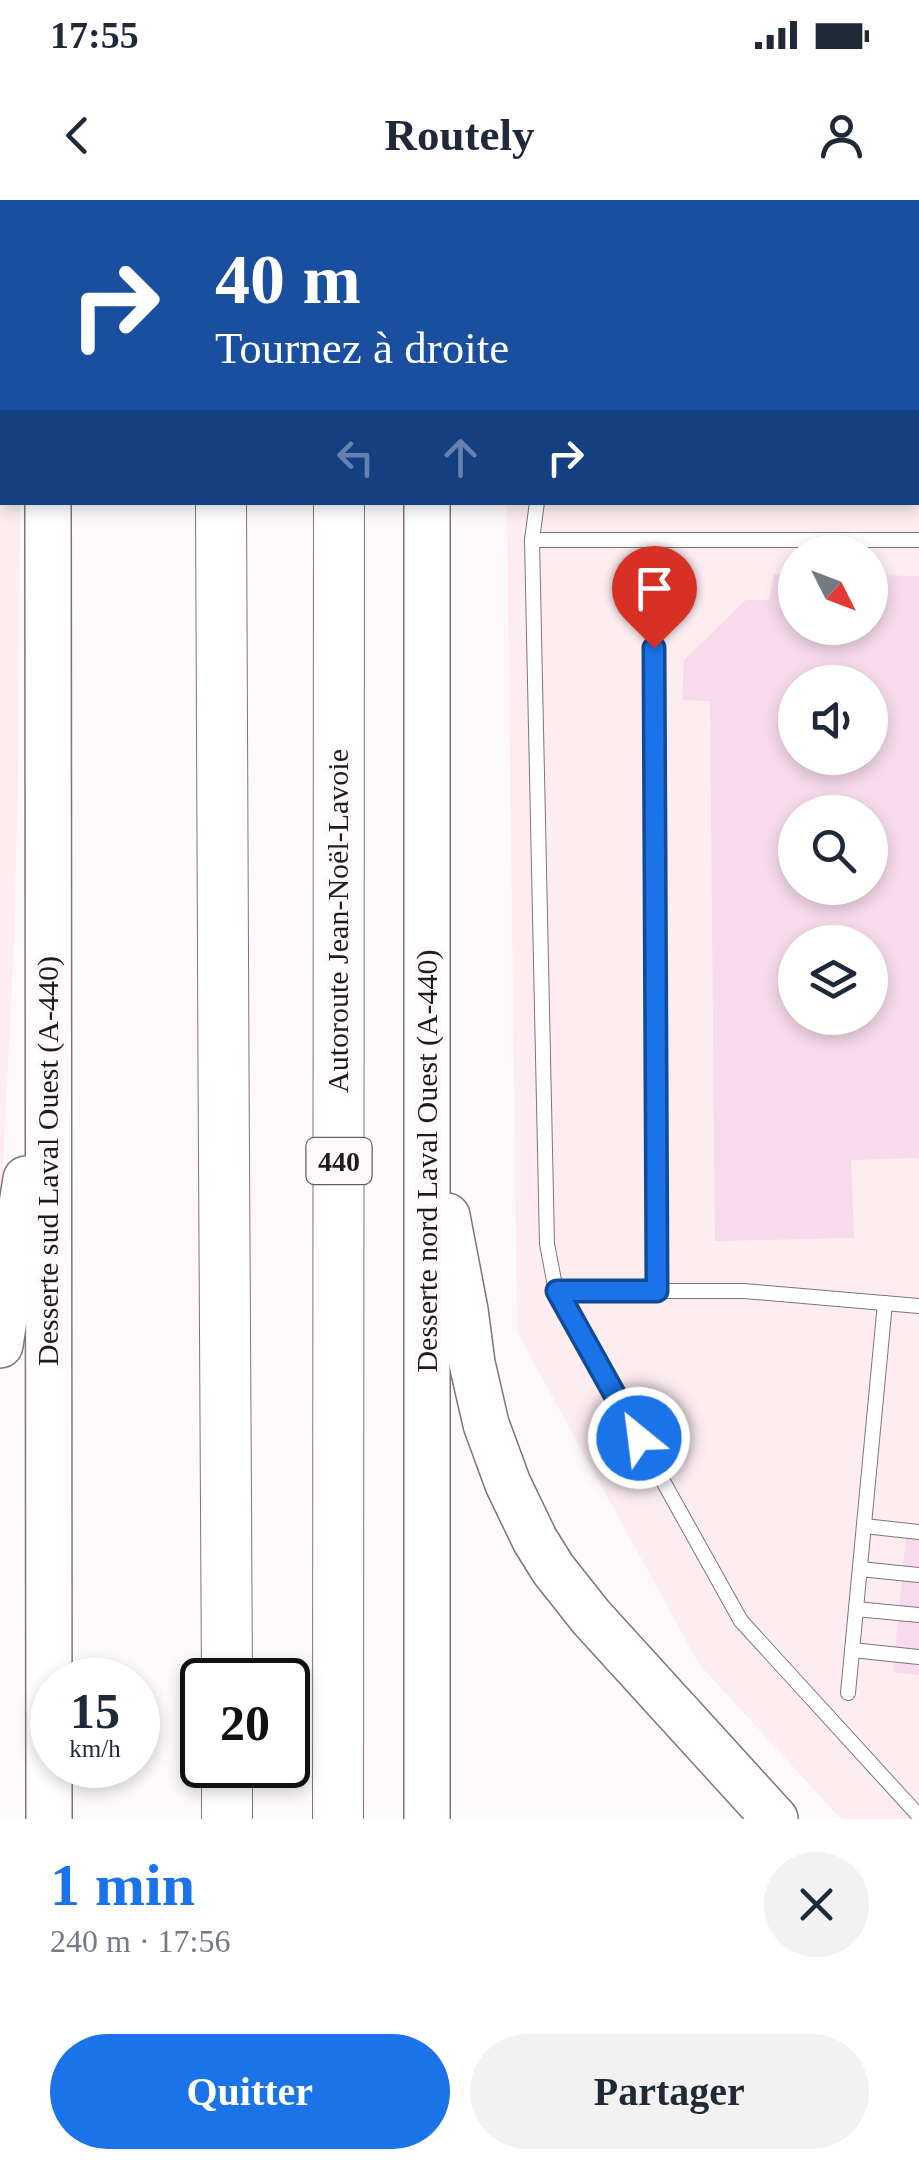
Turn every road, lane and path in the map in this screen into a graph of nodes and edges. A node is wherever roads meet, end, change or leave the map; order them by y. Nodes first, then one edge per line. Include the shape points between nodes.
1 (48, 505) edge
2 (221, 505) edge
3 (338, 505) edge
4 (427, 505) edge
5 (537, 505) edge
6 (532, 540) junction
7 (654, 540) junction
8 (919, 540) edge
9 (47, 1039) junction
10 (427, 1116) junction
11 (557, 1291) junction
12 (657, 1291) junction
13 (885, 1303) junction
14 (919, 1306) edge
15 (0, 1344) edge
16 (864, 1526) junction
17 (919, 1532) edge
18 (860, 1570) junction
19 (919, 1575) edge
20 (856, 1608) junction
21 (919, 1615) edge
22 (852, 1650) junction
23 (919, 1657) edge
24 (227, 1658) edge
25 (848, 1693) dead end
26 (228, 1788) edge
27 (919, 1816) edge
28 (48, 1819) edge
29 (228, 1819) edge
30 (338, 1819) edge
31 (427, 1819) edge
32 (775, 1819) edge

1 - 9 main road, Desserte sud Laval Ouest (A-440)
2 - 24 highway
3 - 30 highway, Autoroute Jean-Noël-Lavoie / 440
4 - 10 main road, Desserte nord Laval Ouest (A-440)
5 - 6 lane
6 - 7 lane
6 - 11 lane via 547,1244
7 - 8 lane
7 - 12 lane
9 - 15 main road
9 - 28 main road, Desserte sud Laval Ouest (A-440)
10 - 31 main road, Desserte nord Laval Ouest (A-440)
10 - 32 main road via 479,1395 520,1512 591,1618
11 - 12 lane
11 - 27 lane via 741,1621
12 - 13 lane via 744,1290
13 - 14 lane
13 - 16 lane
16 - 17 lane
16 - 18 lane
18 - 19 lane
18 - 20 lane
20 - 21 lane
20 - 22 lane
22 - 23 lane
22 - 25 lane
26 - 29 highway

